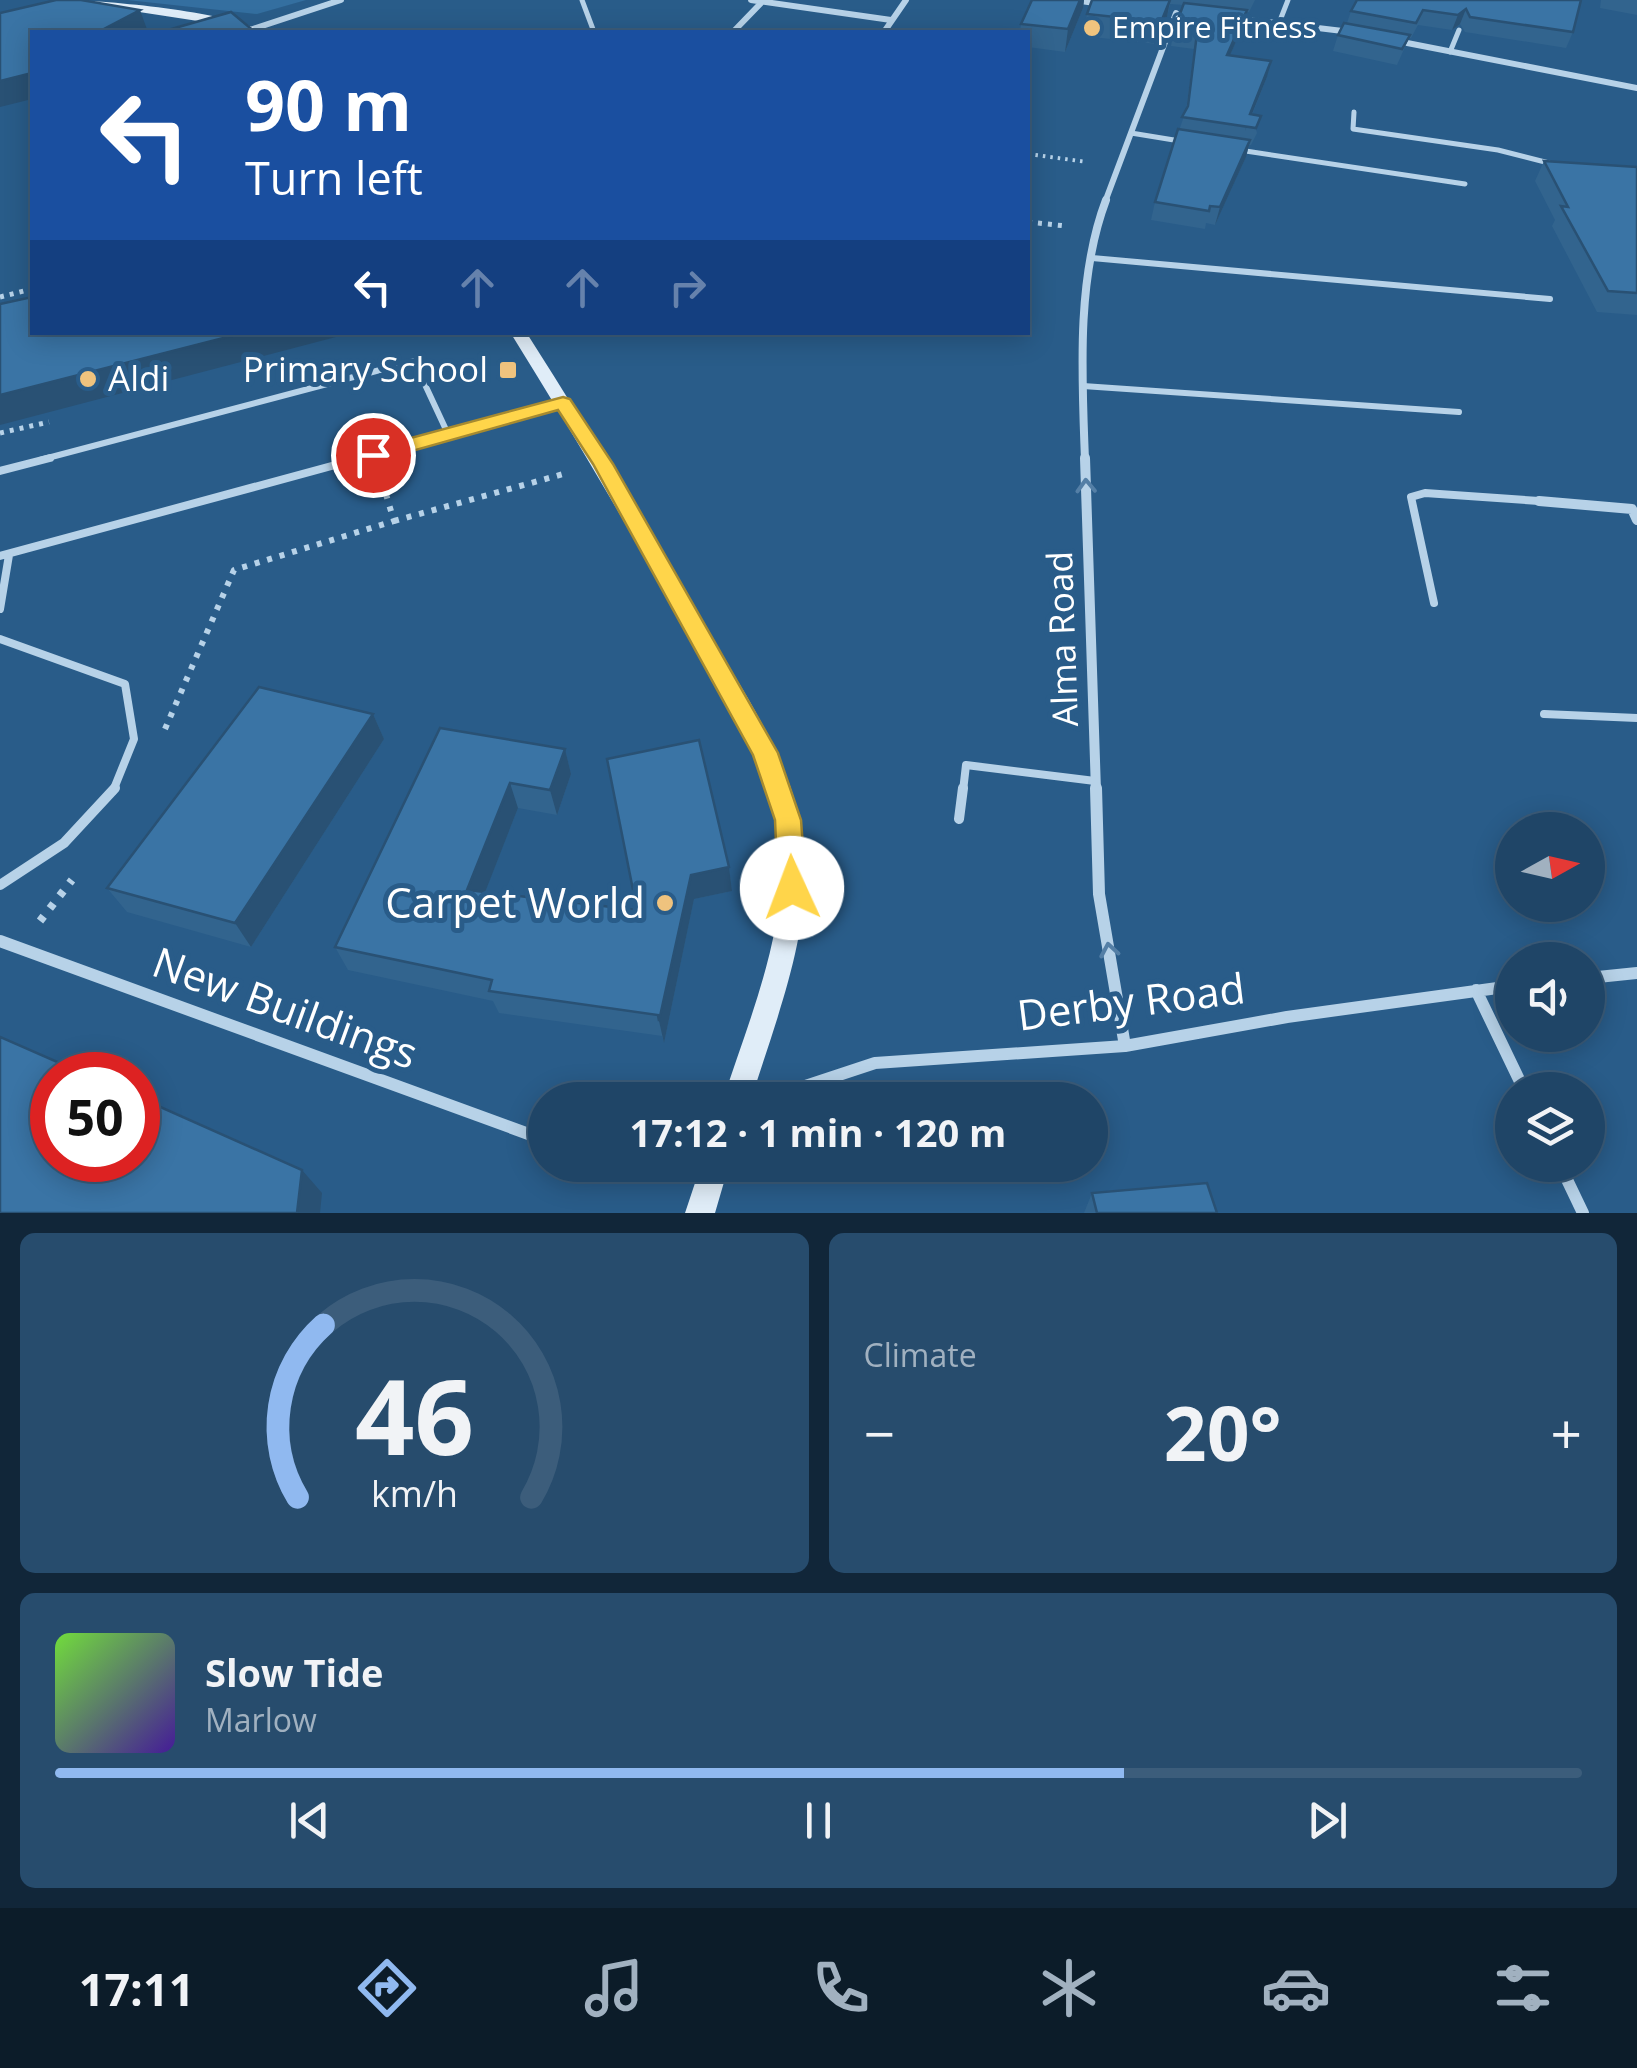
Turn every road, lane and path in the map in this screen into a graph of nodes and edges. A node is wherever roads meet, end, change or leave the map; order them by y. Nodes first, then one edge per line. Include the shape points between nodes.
1 (66, 0) edge
2 (340, 0) edge
3 (582, 0) edge
4 (752, 0) edge
5 (906, 0) edge
6 (1074, 0) edge
7 (1288, 0) edge
8 (762, 2) edge
9 (1108, 4) edge
10 (1159, 10) edge
11 (1176, 13) junction
12 (1193, 14) edge
13 (1228, 18) edge
14 (891, 20) junction
15 (1279, 23) junction
16 (250, 30) edge
17 (256, 30) edge
18 (593, 30) edge
19 (734, 30) edge
20 (885, 30) edge
21 (1459, 30) edge
22 (1360, 34) edge
23 (1392, 40) edge
24 (1450, 52) junction
25 (1637, 88) edge
26 (1354, 112) dead end
27 (1130, 133) junction
28 (1186, 142) edge
29 (1224, 148) edge
30 (1030, 154) edge
31 (1118, 166) junction
32 (1566, 167) edge
33 (1465, 184) dead end
34 (1092, 258) junction
35 (30, 290) edge
36 (0, 297) edge
37 (1550, 299) dead end
38 (520, 335) edge
39 (1083, 386) junction
40 (563, 403) junction
41 (1459, 412) dead end
42 (448, 434) junction
43 (373, 455) junction
44 (602, 464) junction
45 (0, 471) edge
46 (1538, 501) joint
47 (1635, 515) edge
48 (394, 521) junction
49 (4, 555) edge
50 (1434, 603) dead end
51 (0, 609) edge
52 (0, 639) edge
53 (1544, 714) dead end
54 (1637, 718) edge
55 (163, 734) dead end
56 (1095, 781) junction
57 (959, 819) dead end
58 (79, 870) dead end
59 (0, 885) edge
60 (0, 941) edge
61 (19, 949) junction
62 (1637, 973) edge
63 (1605, 976) edge
64 (1495, 988) edge
65 (1476, 990) junction
66 (1125, 1046) junction
67 (1515, 1072) edge
68 (742, 1082) edge
69 (817, 1082) edge
70 (528, 1134) edge
71 (710, 1182) edge
72 (1568, 1182) edge
73 (700, 1213) edge
74 (1583, 1213) edge

1 - 16 main road
2 - 17 street
3 - 18 lane
4 - 8 street
5 - 14 street
6 - 9 street
7 - 15 lane
8 - 14 street
8 - 19 street
10 - 11 street
11 - 12 street
11 - 27 street, Alma Road
13 - 15 street
14 - 20 street
15 - 22 street
21 - 24 lane
23 - 24 street
24 - 25 street
26 - 32 lane via 1353,128
27 - 28 lane
27 - 31 street, Alma Road
29 - 33 lane
30 - 31 path
31 - 34 street, Alma Road
34 - 37 lane
34 - 39 street, Alma Road
35 - 36 path
38 - 40 main road
39 - 41 lane
56 -> 39 street, Alma Road
40 - 42 lane
40 - 44 main road
42 - 43 lane
42 - 45 lane via 414,361
43 - 48 path
43 - 49 lane
44 - 48 path
44 - 68 main road via 765,753 788,820 792,888
46 - 47 street
46 - 50 lane via 1425,492 1411,497
48 - 55 path via 234,570
49 - 51 lane
52 - 59 lane via 126,684 134,738 111,796 58,850
53 - 54 lane
56 - 57 lane via 966,765
66 -> 56 street, Alma Road via 1099,894
58 - 61 path
60 - 61 street, New Buildings
61 - 70 street, New Buildings
62 - 63 street
64 - 65 street, Derby Road
65 - 66 street, Derby Road
65 - 67 street
66 - 69 street, Derby Road via 875,1063
71 - 73 main road
72 - 74 street

